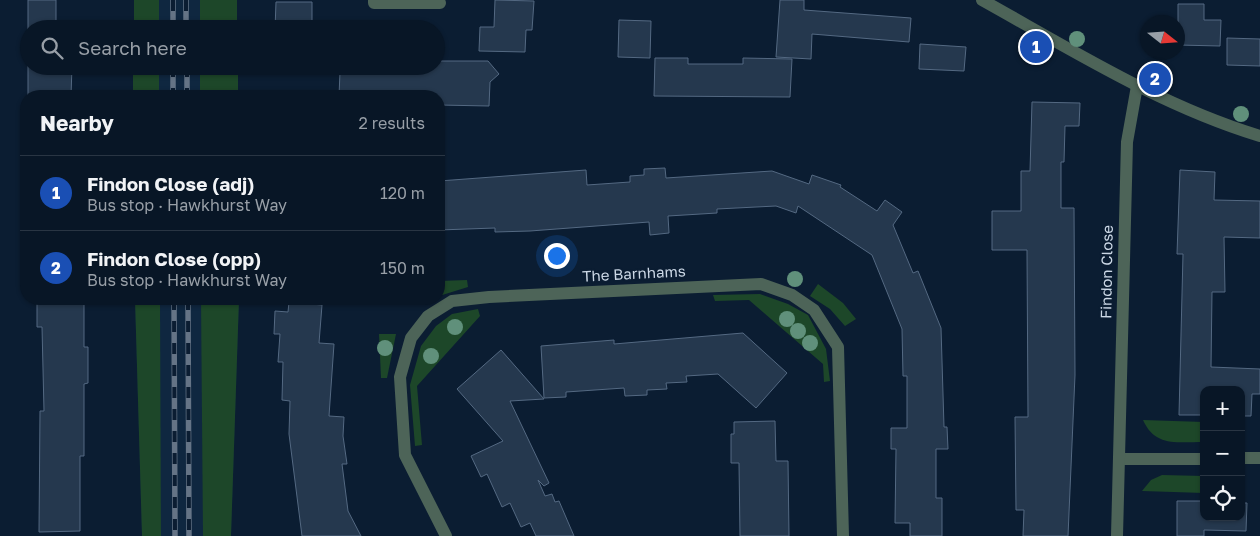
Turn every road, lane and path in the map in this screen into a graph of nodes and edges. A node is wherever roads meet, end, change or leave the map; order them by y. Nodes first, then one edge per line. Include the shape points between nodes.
1 (374, 0) edge
2 (982, 0) edge
3 (440, 3) dead end
4 (1137, 86) junction
5 (1260, 136) edge
6 (1245, 458) edge
7 (1260, 458) edge
8 (1119, 459) junction
9 (1200, 459) edge
10 (446, 536) edge
11 (843, 536) edge
12 (1117, 536) edge

1 - 3 street via 374,3
2 - 4 street
4 - 5 street via 1231,127
4 - 8 street, Findon Close via 1127,142
6 - 7 street
8 - 9 street
8 - 12 street, Findon Close
10 - 11 street, The Barnhams via 405,455 400,377 411,338 428,316 452,301 489,297 761,284 792,296 814,310 838,347

